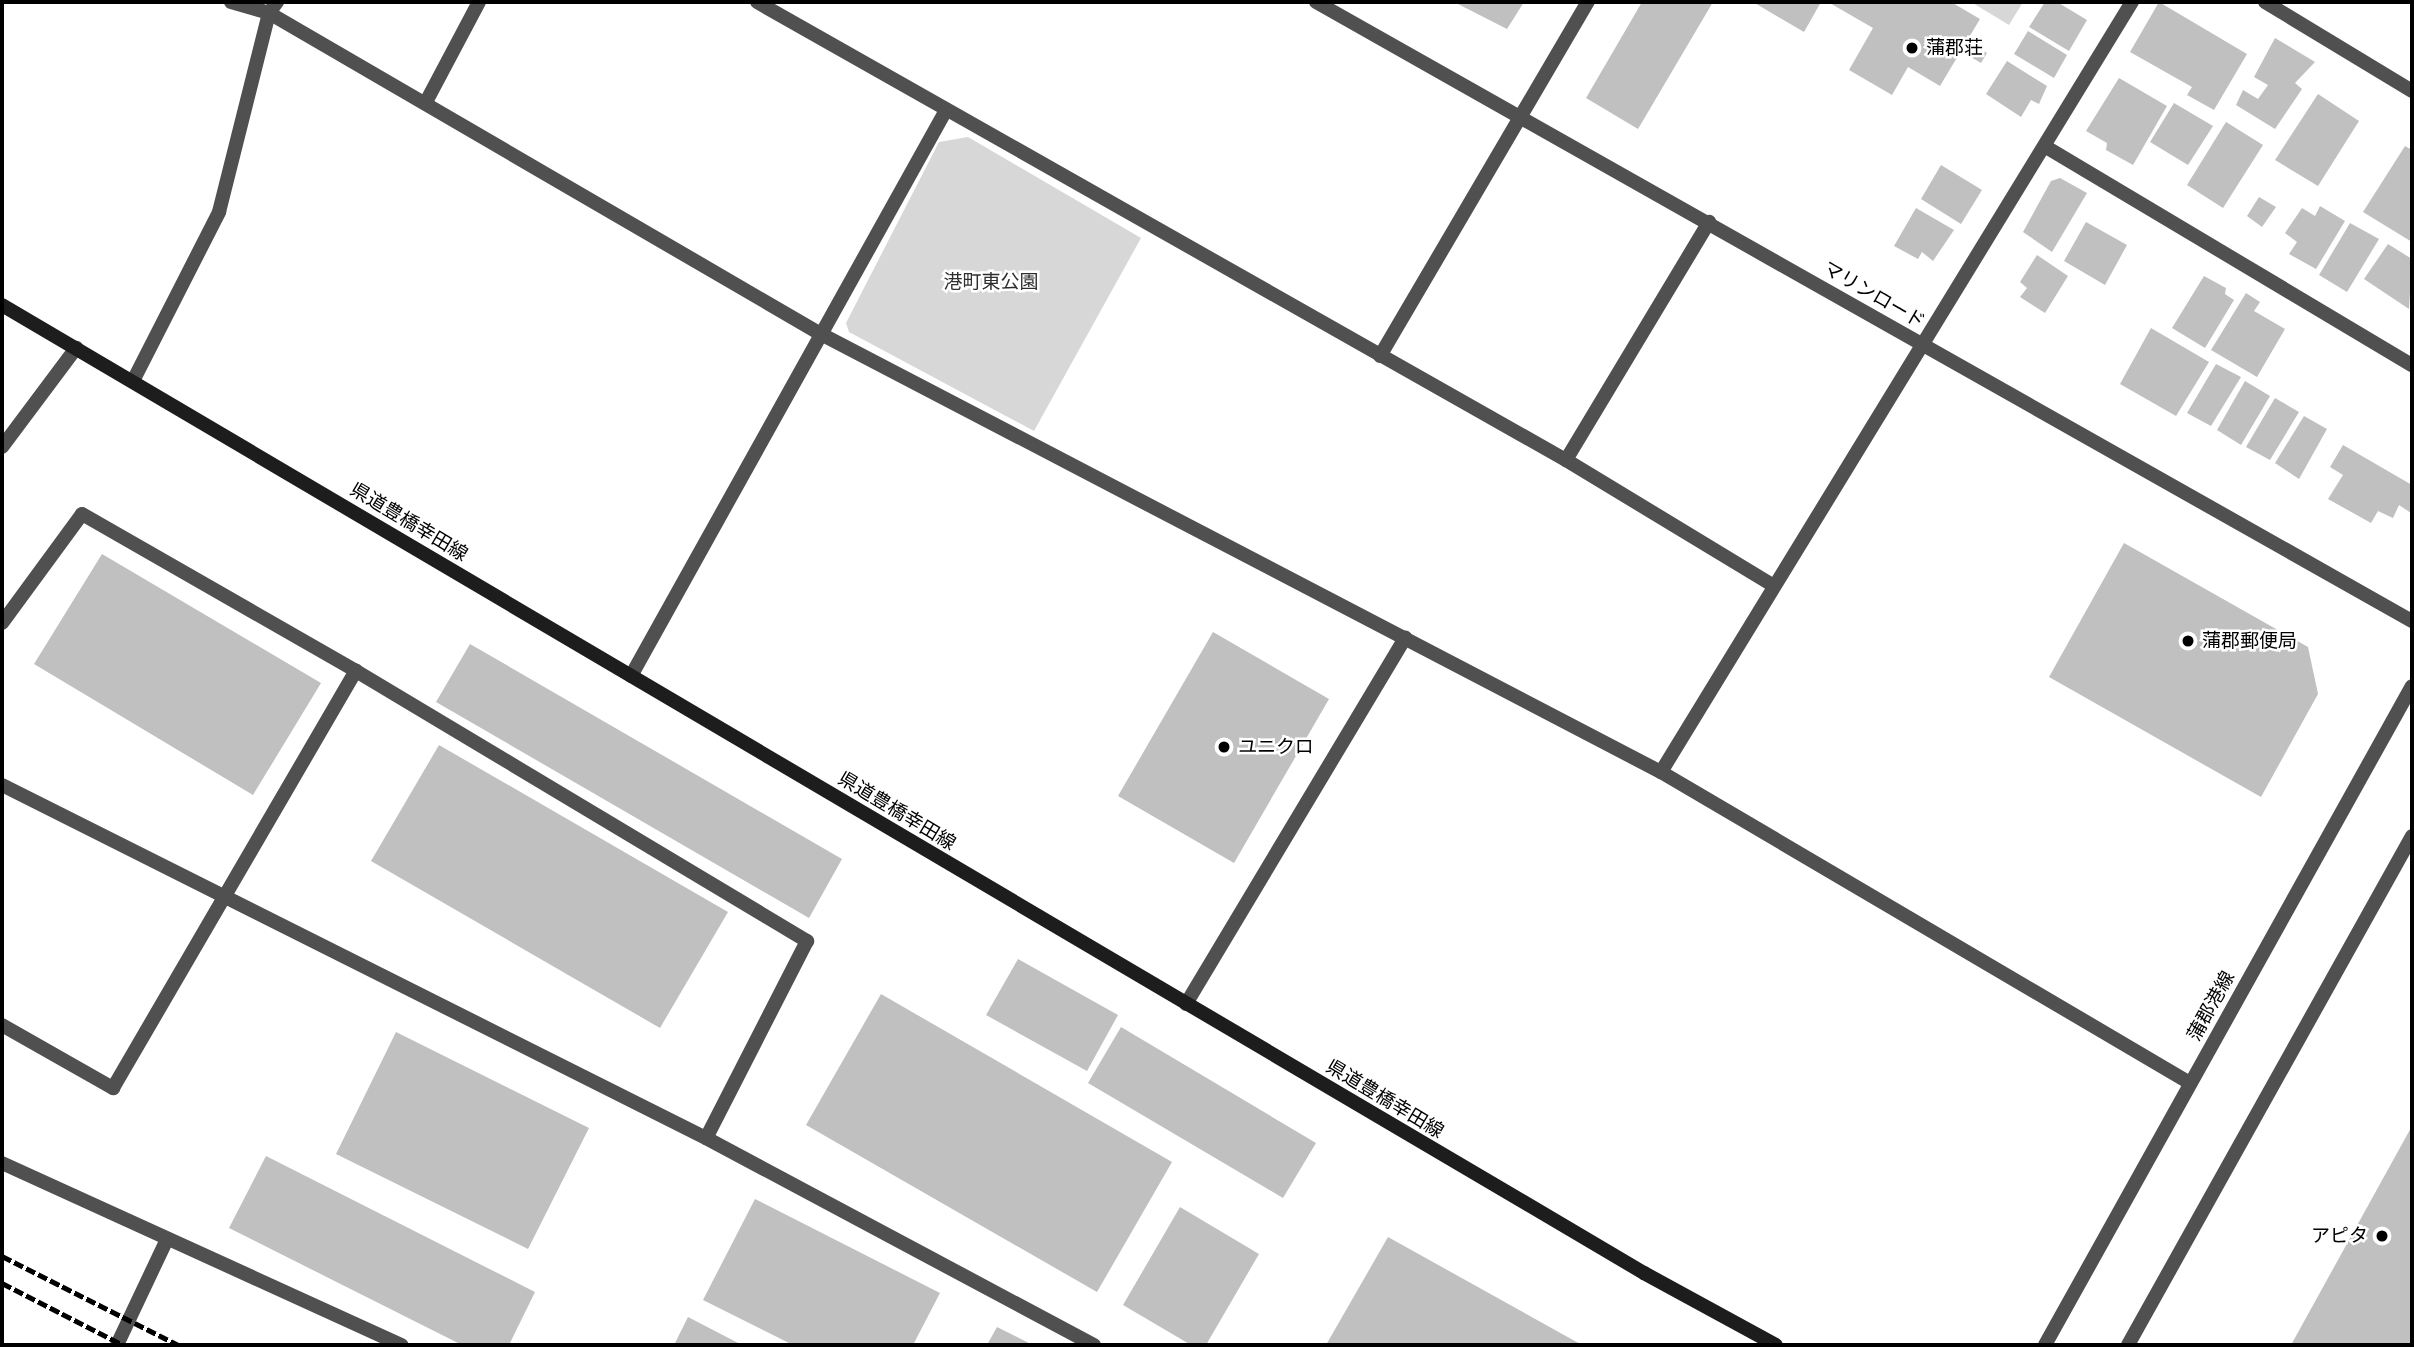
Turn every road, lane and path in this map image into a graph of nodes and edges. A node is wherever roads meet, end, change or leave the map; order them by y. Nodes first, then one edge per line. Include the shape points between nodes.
1 (231, 2) edge
2 (479, 2) edge
3 (758, 2) edge
4 (1316, 2) edge
5 (1588, 2) edge
6 (2132, 2) edge
7 (2265, 2) edge
8 (273, 7) edge
9 (2412, 91) edge
10 (426, 102) junction
11 (946, 110) junction
12 (1521, 117) junction
13 (2046, 147) junction
14 (1709, 222) junction
15 (2, 305) edge
16 (819, 333) junction
17 (1923, 345) junction
18 (76, 348) junction
19 (1380, 356) junction
20 (2412, 365) edge
21 (133, 381) junction
22 (2, 447) edge
23 (1566, 460) junction
24 (1774, 586) junction
25 (2412, 621) edge
26 (2, 623) edge
27 (1405, 638) junction
28 (356, 671) junction
29 (631, 676) junction
30 (2412, 686) edge
31 (1661, 772) junction
32 (2, 785) edge
33 (2412, 836) edge
34 (221, 898) junction
35 (1186, 1004) junction
36 (2, 1025) edge
37 (2190, 1083) junction
38 (706, 1138) junction
39 (2, 1163) edge
40 (167, 1239) junction
41 (117, 1345) edge
42 (401, 1345) edge
43 (1094, 1345) edge
44 (1776, 1345) edge
45 (2045, 1345) edge
46 (2128, 1345) edge

1 - 8 street
2 - 10 street
3 - 11 street
4 - 12 street, マリンロード
5 - 12 street
6 - 13 street
7 - 9 street
8 - 10 street
8 - 21 street via 219,212
10 - 16 street
11 - 16 street
11 - 19 street
12 - 14 street, マリンロード
12 - 19 street
13 - 17 street
13 - 20 street
14 - 17 street, マリンロード
14 - 23 street
15 - 18 main road, 県道豊橋幸田線
16 - 27 street
16 - 29 street
17 - 24 street
17 - 25 street, マリンロード
18 - 21 main road, 県道豊橋幸田線
18 - 22 street
19 - 23 street
21 - 29 main road, 県道豊橋幸田線
23 - 24 street
24 - 31 street
26 - 28 street via 82,514
27 - 31 street
27 - 35 street
28 - 34 street
28 - 38 street via 807,941
29 - 35 main road, 県道豊橋幸田線
30 - 37 street, 蒲郡港線
31 - 37 street
32 - 34 street
33 - 46 street
34 - 36 street via 113,1088
34 - 38 street
35 - 44 main road, 県道豊橋幸田線 via 1644,1273
37 - 45 street, 蒲郡港線
38 - 43 street
39 - 40 street
40 - 41 street
40 - 42 street

